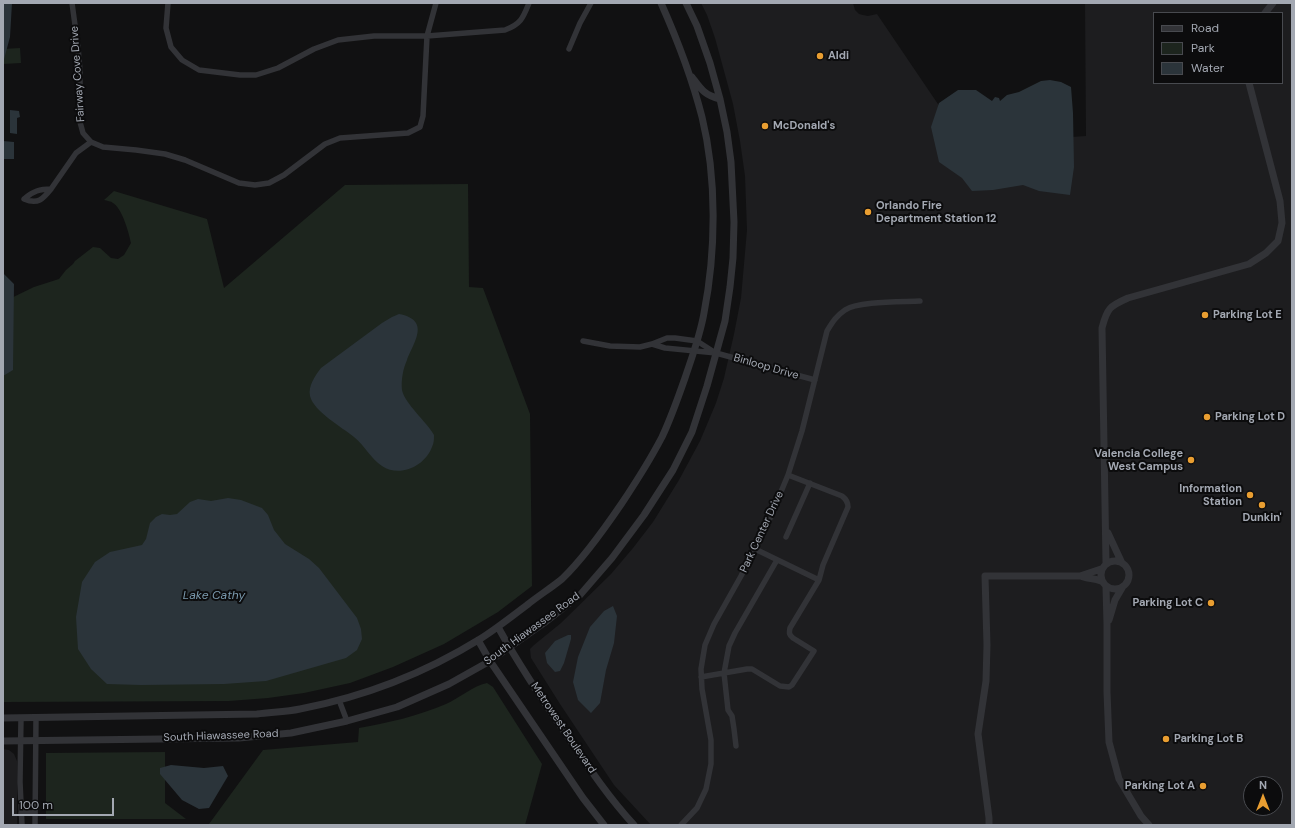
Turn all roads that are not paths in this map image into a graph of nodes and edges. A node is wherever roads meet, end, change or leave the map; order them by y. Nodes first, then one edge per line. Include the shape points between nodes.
1 (72, 3) edge
2 (168, 3) edge
3 (436, 3) edge
4 (529, 3) edge
5 (591, 3) edge
6 (661, 3) edge
7 (686, 3) edge
8 (1273, 3) edge
9 (1266, 12) edge
10 (427, 36) junction
11 (569, 49) dead end
12 (688, 72) junction
13 (1249, 84) edge
14 (720, 99) junction
15 (91, 142) junction
16 (51, 189) dead end
17 (920, 300) dead end
18 (583, 341) dead end
19 (697, 341) junction
20 (652, 344) junction
21 (694, 351) junction
22 (716, 353) junction
23 (815, 380) junction
24 (788, 474) junction
25 (810, 483) junction
26 (1105, 526) junction
27 (786, 538) dead end
28 (755, 549) junction
29 (777, 560) junction
30 (1120, 561) junction
31 (1106, 563) junction
32 (1101, 569) junction
33 (1080, 576) junction
34 (819, 580) junction
35 (1101, 580) junction
36 (1106, 587) junction
37 (1122, 588) junction
38 (1108, 624) junction
39 (498, 627) junction
40 (478, 640) junction
41 (509, 647) junction
42 (490, 661) junction
43 (724, 673) junction
44 (701, 677) junction
45 (339, 700) junction
46 (3, 718) edge
47 (21, 718) junction
48 (36, 718) junction
49 (347, 722) junction
50 (3, 741) edge
51 (20, 741) junction
52 (36, 741) junction
53 (736, 746) dead end
54 (21, 813) junction
55 (35, 813) junction
56 (22, 825) edge
57 (35, 825) edge
58 (604, 825) edge
59 (634, 825) edge
60 (682, 825) edge
61 (989, 825) edge
62 (1149, 825) edge

1 - 15 street, Fairway Cove Drive via 79,58 80,122 83,133
2 - 10 street via 166,28 171,47 182,60 199,70 256,75 278,68 338,40 374,36
3 - 10 street
4 - 10 street via 522,19 514,27 505,30
5 - 11 street
6 - 12 street, South Hiawassee Road
7 - 14 street, South Hiawassee Road via 697,26
8 - 9 street
10 - 15 street via 423,116 420,127 408,133 340,138 325,144 284,175 269,183 239,183 166,154 103,147
12 - 14 street via 701,90
12 - 19 street, South Hiawassee Road via 702,117 712,197 710,277
13 - 26 street via 1280,202 1282,223 1278,241 1266,253 1248,264 1128,298 1112,306 1102,328
14 - 22 street, South Hiawassee Road via 731,162 734,222 730,287 725,321
15 - 16 street via 76,153
17 - 23 street, Park Center Drive via 858,304 846,309 834,319 828,332
18 - 20 street via 628,347
19 - 20 street via 667,338
19 - 21 street, South Hiawassee Road
19 - 22 street
20 - 21 street
21 - 22 street
21 - 39 street, South Hiawassee Road via 662,436 641,475 614,514 561,579
22 - 23 street, Binloop Drive
22 - 41 street, South Hiawassee Road via 692,432 673,470 644,516 580,594
23 - 24 street, Park Center Drive
24 - 25 street
24 - 28 street, Park Center Drive
25 - 27 street
25 - 34 street via 842,496 848,503
26 - 30 street
26 - 31 street
28 - 29 street
28 - 44 street, Park Center Drive via 705,645
29 - 34 street
29 - 43 street via 735,633 729,646
30 - 31 street
30 - 37 street via 1126,566 1129,574
31 - 32 street
32 - 33 street
32 - 35 street
33 - 35 street
33 - 61 street via 985,576 986,681 978,734
34 - 43 street via 790,628 789,632 793,638 814,651 792,685 780,686 752,669
35 - 36 street
36 - 37 street
36 - 38 street
37 - 38 street via 1115,600
38 - 62 street via 1106,682 1109,742 1119,779
39 - 40 street, South Hiawassee Road
39 - 41 street, Metrowest Boulevard
40 - 42 street, Metrowest Boulevard
40 - 45 street, South Hiawassee Road via 401,679
41 - 42 street, South Hiawassee Road
41 - 59 street, Metrowest Boulevard via 604,790
42 - 49 street, South Hiawassee Road via 449,684 396,707
42 - 58 street, Metrowest Boulevard
43 - 44 street
43 - 53 street via 728,710 732,716
44 - 60 street, Park Center Drive via 712,740 711,764 706,789 697,808
45 - 48 street, South Hiawassee Road via 297,710 257,714
45 - 49 street
46 - 47 street, South Hiawassee Road
47 - 48 street, South Hiawassee Road
47 - 51 street
48 - 52 street
49 - 52 street, South Hiawassee Road via 290,733 239,738
50 - 51 street, South Hiawassee Road
51 - 52 street, South Hiawassee Road
51 - 54 street
52 - 55 street
54 - 55 street
54 - 56 street
55 - 57 street

